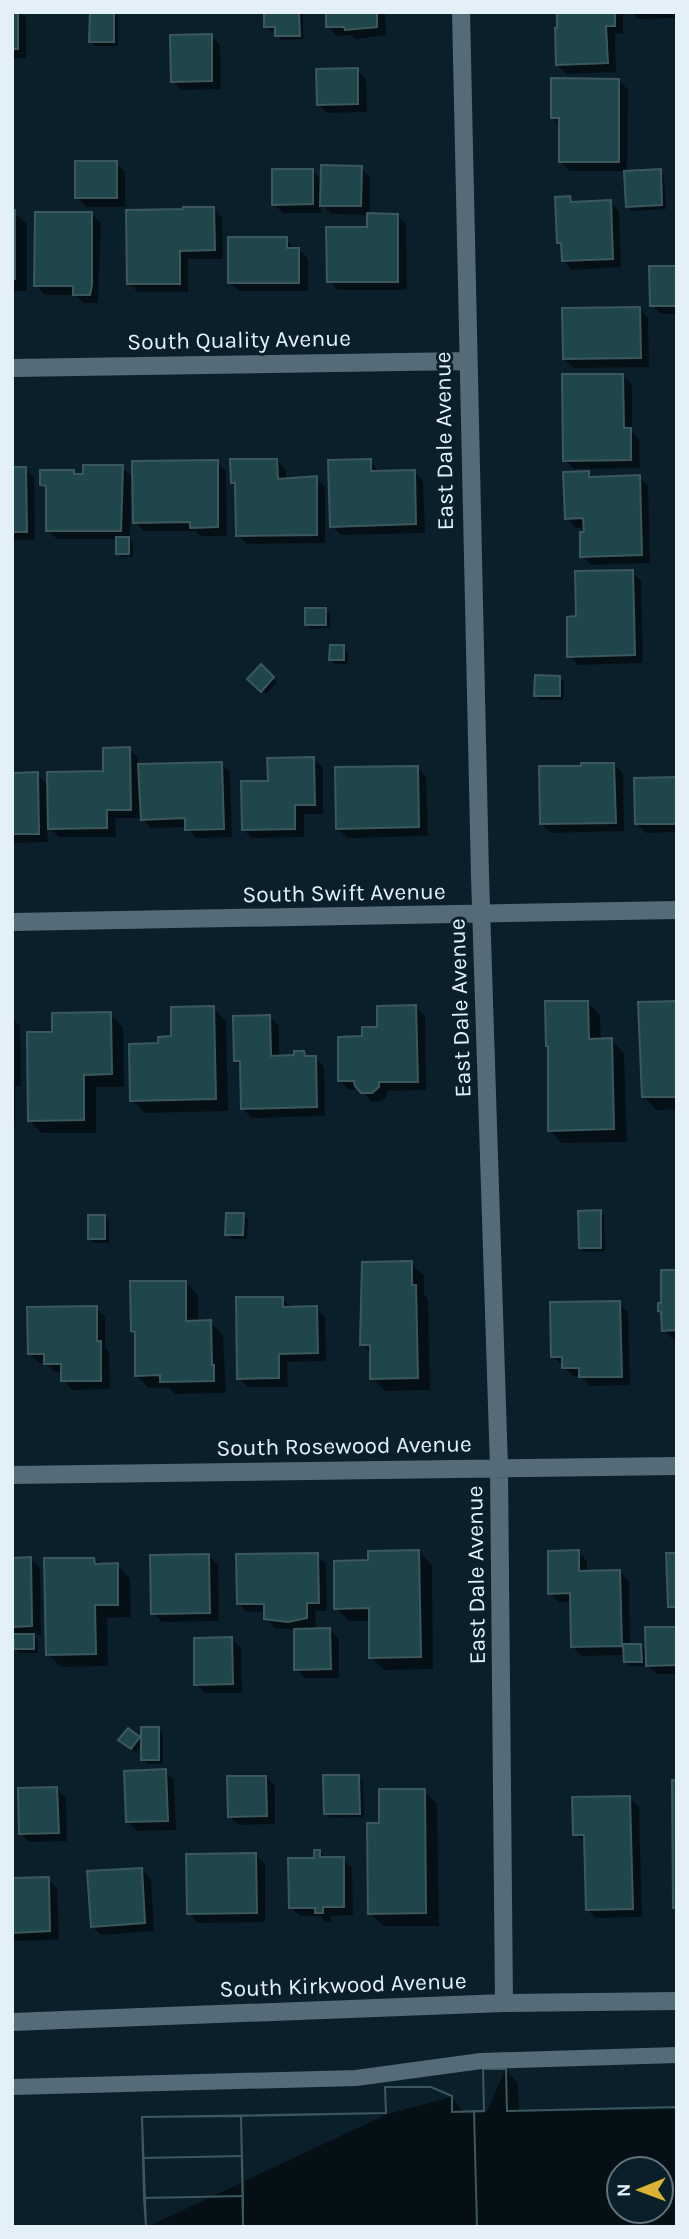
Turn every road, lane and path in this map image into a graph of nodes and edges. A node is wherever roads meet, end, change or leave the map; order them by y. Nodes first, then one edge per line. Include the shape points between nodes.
1 (461, 12) edge
2 (467, 361) junction
3 (12, 368) edge
4 (677, 910) edge
5 (481, 915) junction
6 (12, 922) edge
7 (677, 1466) edge
8 (499, 1468) junction
9 (12, 1475) edge
10 (677, 2001) edge
11 (504, 2003) junction
12 (12, 2022) edge
13 (677, 2055) edge
14 (12, 2087) edge

1 - 2 street, East Dale Avenue
2 - 3 street, South Quality Avenue
2 - 5 street, East Dale Avenue
4 - 5 street, South Swift Avenue
5 - 6 street, South Swift Avenue
5 - 8 street, East Dale Avenue
7 - 8 street, South Rosewood Avenue
8 - 9 street, South Rosewood Avenue
8 - 11 street, East Dale Avenue
10 - 11 street, South Kirkwood Avenue
11 - 12 street, South Kirkwood Avenue
13 - 14 lane via 481,2061 356,2078

